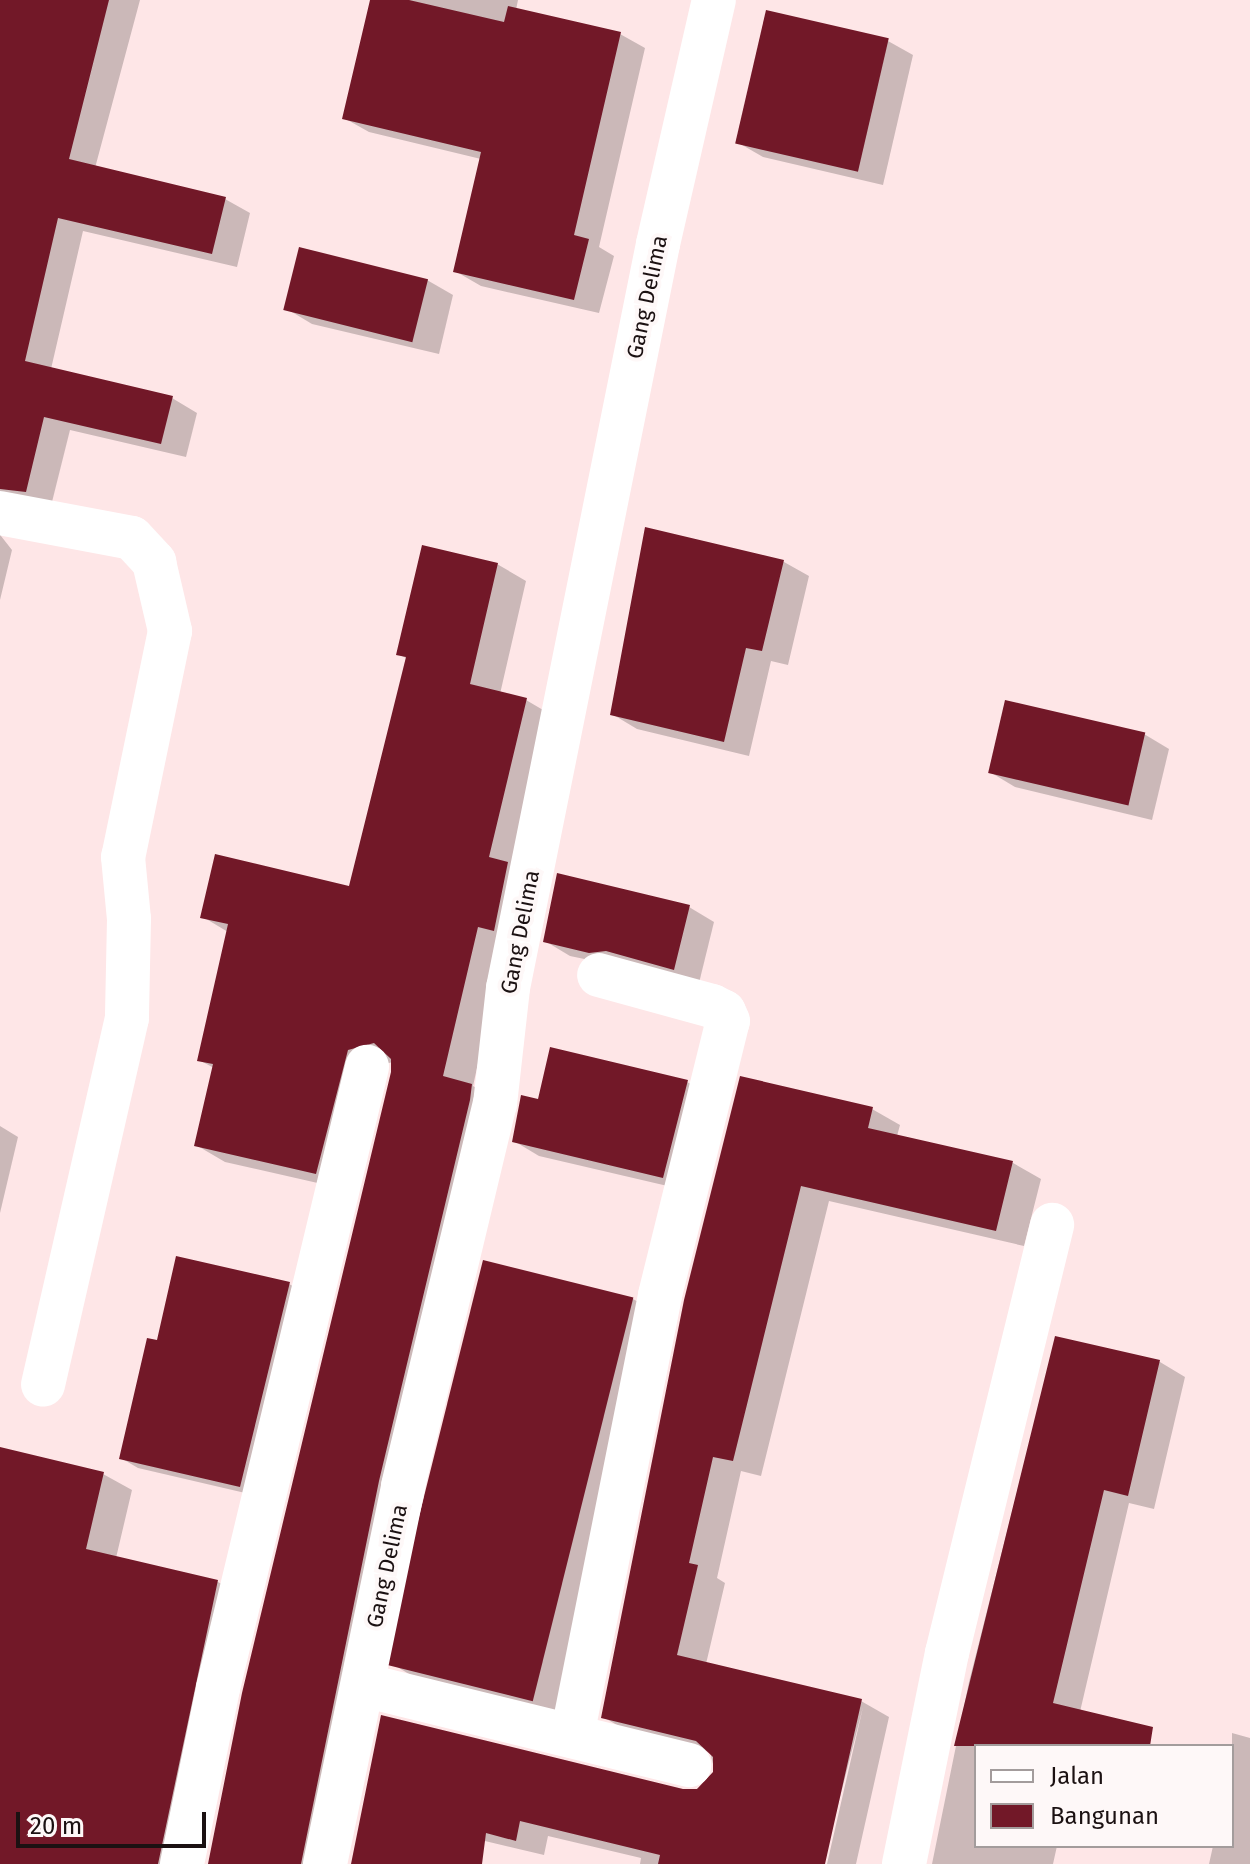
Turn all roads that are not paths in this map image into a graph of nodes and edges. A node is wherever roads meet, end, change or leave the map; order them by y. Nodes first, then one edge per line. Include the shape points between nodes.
1 (714, 0) edge
2 (0, 513) edge
3 (599, 975) dead end
4 (367, 1067) dead end
5 (1052, 1225) dead end
6 (43, 1384) dead end
7 (363, 1685) junction
8 (572, 1736) junction
9 (689, 1765) dead end
10 (182, 1864) edge
11 (325, 1864) edge
12 (904, 1864) edge

1 - 7 street, Gang Delima via 658,244 508,988 495,1104 403,1486
2 - 6 street via 132,538 154,562 170,631 123,857 129,919 127,1018
3 - 8 street via 712,1006 728,1021 660,1295
4 - 10 street via 218,1688
5 - 12 street via 947,1653
7 - 8 street
7 - 11 street, Gang Delima
8 - 9 street

